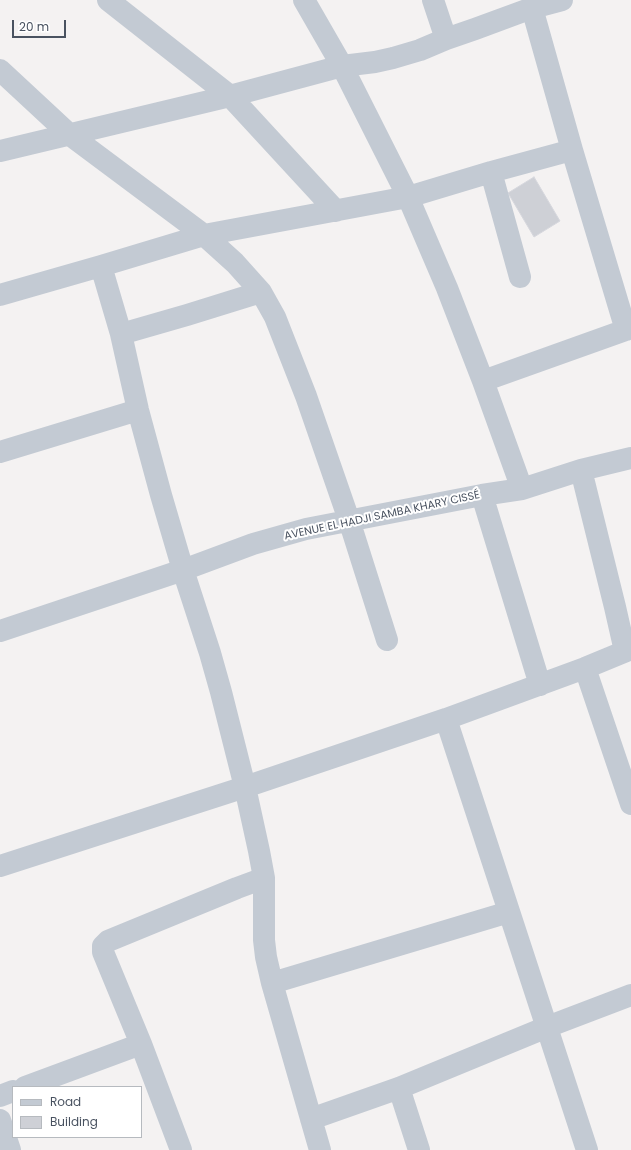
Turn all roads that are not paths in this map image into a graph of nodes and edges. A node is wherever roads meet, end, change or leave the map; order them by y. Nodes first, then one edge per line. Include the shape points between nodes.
1 (108, 0) edge
2 (304, 0) edge
3 (433, 0) edge
4 (562, 0) edge
5 (532, 8) junction
6 (446, 39) junction
7 (342, 66) junction
8 (0, 70) edge
9 (230, 96) junction
10 (70, 135) junction
11 (572, 150) junction
12 (0, 151) edge
13 (491, 172) junction
14 (408, 197) junction
15 (336, 211) junction
16 (204, 235) junction
17 (101, 266) junction
18 (520, 277) dead end
19 (261, 292) junction
20 (0, 295) edge
21 (628, 329) edge
22 (121, 334) junction
23 (484, 381) junction
24 (138, 410) junction
25 (0, 452) edge
26 (631, 458) edge
27 (581, 470) junction
28 (522, 489) junction
29 (482, 495) junction
30 (349, 520) junction
31 (183, 570) junction
32 (0, 631) edge
33 (387, 640) dead end
34 (628, 650) edge
35 (585, 668) junction
36 (540, 685) junction
37 (446, 719) junction
38 (627, 781) edge
39 (245, 787) junction
40 (631, 804) edge
41 (0, 866) edge
42 (264, 878) junction
43 (509, 912) junction
44 (272, 983) junction
45 (631, 995) edge
46 (547, 1027) junction
47 (141, 1044) junction
48 (28, 1086) edge
49 (399, 1088) junction
50 (12, 1091) edge
51 (0, 1096) edge
52 (311, 1119) junction
53 (0, 1120) edge
54 (10, 1150) edge
55 (181, 1150) edge
56 (320, 1150) edge
57 (419, 1150) edge
58 (587, 1150) edge

1 - 9 street
2 - 7 street
3 - 6 street
4 - 5 street
5 - 6 street
5 - 11 street
6 - 7 street via 393,58
7 - 9 street
7 - 14 street
8 - 10 street
9 - 10 street
9 - 15 street
10 - 12 street
10 - 16 street
11 - 13 street
11 - 21 street
13 - 14 street
13 - 18 street
14 - 15 street
14 - 23 street
15 - 16 street
16 - 17 street
16 - 19 street via 235,263
17 - 20 street
17 - 22 street
19 - 22 street
19 - 30 street via 274,317 306,396
21 - 23 street
22 - 24 street
23 - 28 street
24 - 25 street
24 - 31 street
26 - 27 street, AVENUE EL HADJI SAMBA KHARY CISSÉ
27 - 28 street, AVENUE EL HADJI SAMBA KHARY CISSÉ
27 - 34 street
28 - 29 street, AVENUE EL HADJI SAMBA KHARY CISSÉ
29 - 30 street, AVENUE EL HADJI SAMBA KHARY CISSÉ
29 - 36 street
30 - 31 street, AVENUE EL HADJI SAMBA KHARY CISSÉ via 260,542
30 - 33 street
31 - 32 street, AVENUE EL HADJI SAMBA KHARY CISSÉ
31 - 39 street via 210,653
34 - 35 street
35 - 36 street
35 - 38 street
36 - 37 street
37 - 39 street
37 - 43 street
38 - 40 street
39 - 41 street
39 - 42 street
42 - 44 street via 264,940
42 - 47 street via 103,946 103,952
43 - 44 street
43 - 46 street
44 - 52 street
45 - 46 street
46 - 49 street
46 - 58 street
47 - 48 street
47 - 55 street
49 - 52 street
49 - 57 street
50 - 51 street
52 - 56 street
53 - 54 street

